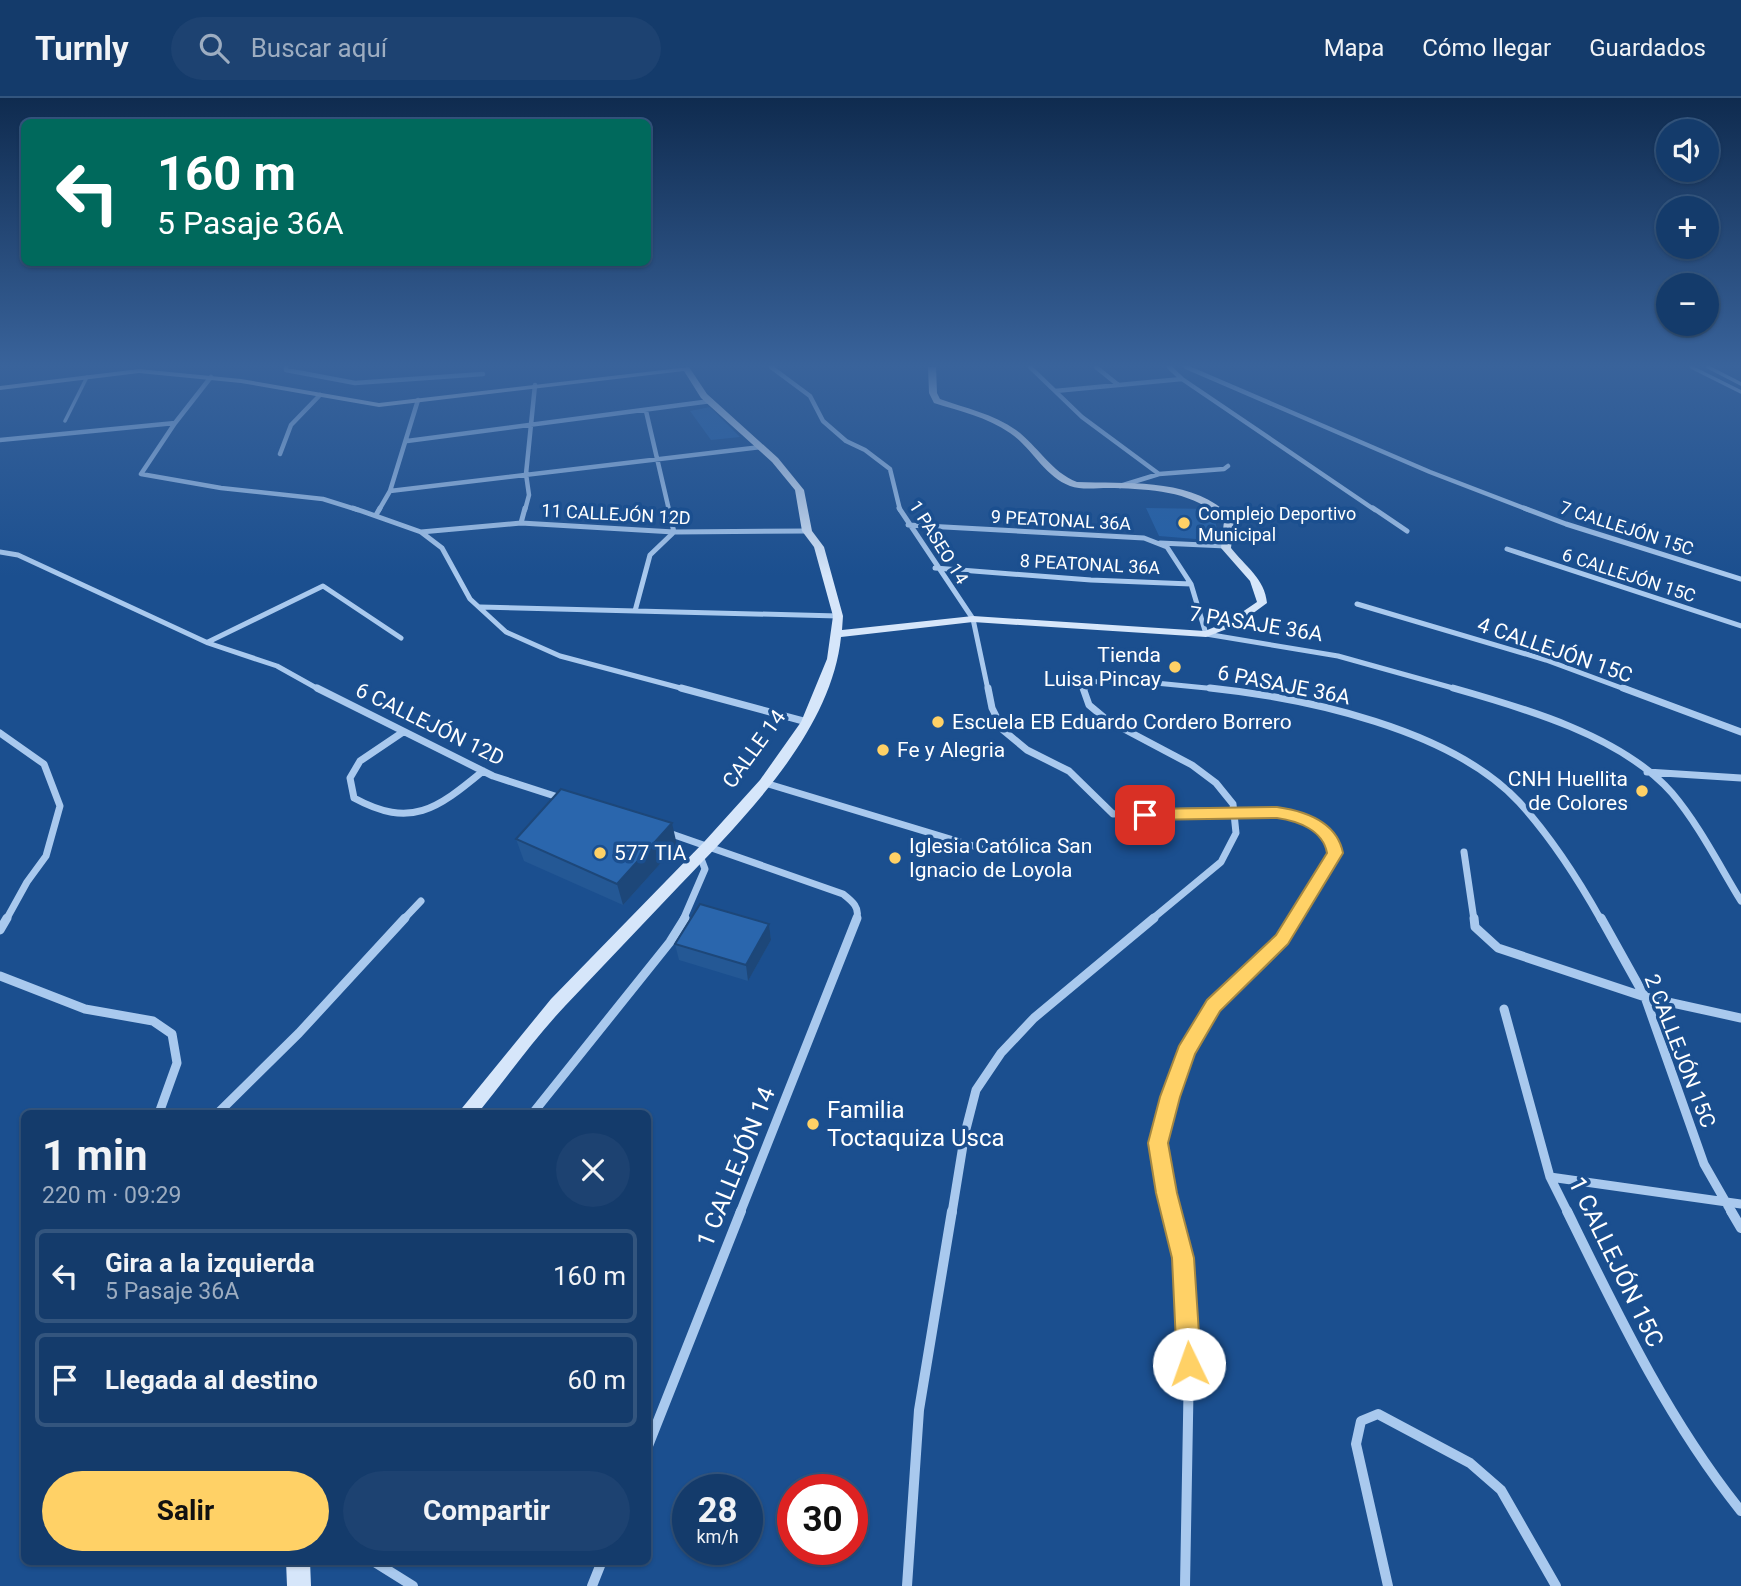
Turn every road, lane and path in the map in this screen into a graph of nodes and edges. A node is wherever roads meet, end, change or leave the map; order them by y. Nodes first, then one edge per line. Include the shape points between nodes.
1 (37, 436) edge
2 (166, 436) edge
3 (287, 436) edge
4 (408, 436) edge
5 (436, 436) edge
6 (529, 436) edge
7 (651, 436) edge
8 (750, 436) edge
9 (841, 436) edge
10 (1018, 436) edge
11 (1108, 436) edge
12 (1267, 436) edge
13 (1347, 436) edge
14 (0, 440) edge
15 (407, 440) junction
16 (761, 447) junction
17 (280, 454) dead end
18 (656, 459) junction
19 (1228, 466) dead end
20 (526, 474) junction
21 (1159, 474) junction
22 (1116, 487) junction
23 (390, 491) junction
24 (376, 515) junction
25 (521, 523) junction
26 (908, 525) junction
27 (807, 531) junction
28 (1407, 531) dead end
29 (421, 532) junction
30 (674, 532) junction
31 (1158, 542) junction
32 (1226, 546) junction
33 (1507, 549) dead end
34 (0, 552) edge
35 (935, 568) junction
36 (1741, 579) edge
37 (1191, 584) junction
38 (1357, 604) dead end
39 (479, 607) junction
40 (635, 611) junction
41 (838, 616) junction
42 (973, 619) junction
43 (1741, 626) edge
44 (837, 634) junction
45 (1206, 634) junction
46 (401, 638) dead end
47 (208, 643) junction
48 (807, 722) junction
49 (403, 732) junction
50 (1741, 732) edge
51 (0, 733) edge
52 (1462, 757) joint
53 (483, 771) junction
54 (1646, 772) junction
55 (1741, 778) edge
56 (765, 783) junction
57 (569, 800) edge
58 (1237, 814) junction
59 (658, 830) edge
60 (980, 848) dead end
61 (705, 851) junction
62 (1464, 852) dead end
63 (421, 901) dead end
64 (1741, 901) edge
65 (0, 930) edge
66 (0, 976) edge
67 (1645, 997) junction
68 (1504, 1009) dead end
69 (1741, 1018) edge
70 (160, 1110) edge
71 (221, 1110) edge
72 (469, 1110) edge
73 (535, 1110) edge
74 (1550, 1177) junction
75 (1725, 1202) junction
76 (1741, 1205) edge
77 (1741, 1228) edge
78 (651, 1438) edge
79 (1741, 1511) edge
80 (298, 1565) edge
81 (379, 1565) edge
82 (600, 1565) edge
83 (299, 1586) edge
84 (413, 1586) edge
85 (592, 1586) edge
86 (907, 1586) edge
87 (1185, 1586) edge
88 (1388, 1586) edge
89 (1556, 1586) edge

1 - 14 street
2 - 24 street via 141,474 324,499
3 - 17 street
4 - 15 street
5 - 15 street
6 - 20 street, 11 CALLEJÓN 12D
7 - 18 street
8 - 16 street, CALLE 14
9 - 26 street, 1 PASEO 14 via 890,469 897,505
10 - 22 street via 1063,481
11 - 21 street
12 - 28 street
13 - 36 street, 7 CALLEJÓN 15C via 1566,524
15 - 23 street
16 - 18 street
16 - 27 street, CALLE 14 via 799,490
18 - 20 street
18 - 30 street
19 - 21 street
20 - 23 street
20 - 25 street, 11 CALLEJÓN 12D via 529,495
21 - 22 street
22 - 32 street via 1159,488 1213,504 1229,520
23 - 24 street
24 - 29 street
25 - 29 street
25 - 30 street, 11 CALLEJÓN 12D
26 - 31 street, 9 PEATONAL 36A
26 - 35 street, 1 PASEO 14
27 - 30 street, 11 CALLEJÓN 12D
27 - 41 street, CALLE 14 via 819,547
29 - 39 street via 442,548
30 - 40 street via 650,555
31 - 32 street
31 - 37 street, 9 PEATONAL 36A via 1167,547
32 - 45 street via 1263,593 1262,603
33 - 43 street, 6 CALLEJÓN 15C
34 - 47 street, 6 CALLEJÓN 12D via 18,555
35 - 37 street, 8 PEATONAL 36A
35 - 42 street, 1 PASEO 14
37 - 45 street
38 - 50 street, 4 CALLEJÓN 15C via 1546,660
39 - 40 street
39 - 48 street via 506,632 560,656
40 - 41 street
41 - 44 street, CALLE 14
42 - 44 street, 7 PASAJE 36A
42 - 45 street, 7 PASAJE 36A
42 - 58 street via 992,708 1003,730 1027,750 1069,771 1105,809 1122,815
44 - 48 street, CALLE 14
45 - 54 street, 7 PASAJE 36A via 1338,656 1495,700 1584,733 1626,755
46 - 47 street via 323,586
47 - 49 street, 6 CALLEJÓN 12D via 277,666
48 - 56 street, CALLE 14
49 - 53 street, 6 CALLEJÓN 12D
49 - 53 street via 360,761 350,778 354,797 379,811 417,813 456,794
51 - 65 street via 44,764 60,806 46,856
52 - 58 street, 6 PASAJE 36A via 1390,726 1247,692 1125,680 1091,682 1083,688 1087,705 1100,715 1216,783
52 - 67 street, 2 CALLEJÓN 15C via 1519,802 1580,882
53 - 57 street, 6 CALLEJÓN 12D
54 - 55 street
54 - 64 street, 7 PASAJE 36A via 1670,790 1688,814
56 - 60 street
56 - 61 street, CALLE 14
58 - 86 street via 1233,843 1220,862 1034,1018 1001,1053 976,1090 919,1410
58 - 87 street via 1297,815 1325,831 1335,853 1282,940 1213,1005 1186,1052 1158,1143 1184,1271 1189,1364
59 - 61 street
61 - 72 street, CALLE 14 via 557,1004
61 - 73 street via 705,869 690,911 670,942
61 - 78 street, 1 CALLEJÓN 14 via 843,894 855,902 858,915
62 - 67 street via 1473,919 1484,938 1514,955
63 - 71 street
66 - 70 street via 85,1009 153,1021 172,1034 177,1063
67 - 69 street
67 - 75 street, 2 CALLEJÓN 15C via 1704,1164
68 - 74 street, 1 CALLEJÓN 15C
74 - 75 street
74 - 79 street, 1 CALLEJÓN 15C via 1643,1365 1711,1474
75 - 76 street
75 - 77 street, 2 CALLEJÓN 15C
80 - 83 street
81 - 84 street
82 - 85 street
88 - 89 street via 1356,1444 1361,1421 1378,1414 1470,1463 1501,1490

